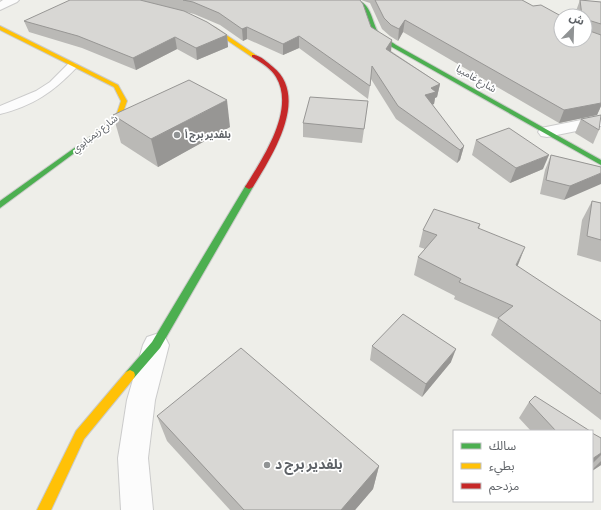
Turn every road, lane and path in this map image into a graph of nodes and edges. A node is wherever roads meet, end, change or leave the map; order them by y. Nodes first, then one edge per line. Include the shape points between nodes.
1 (13, 0) edge
2 (355, 0) edge
3 (0, 6) edge
4 (196, 21) edge
5 (1, 28) edge
6 (72, 66) junction
7 (0, 110) edge
8 (601, 121) edge
9 (547, 132) junction
10 (601, 164) edge
11 (0, 205) edge
12 (156, 345) junction
13 (44, 510) edge
14 (137, 510) edge

1 - 3 street
2 - 9 street, شارع غامبيا via 363,5 369,14 376,34
4 - 12 street via 237,43 278,75 285,95 284,116 267,157
5 - 6 street, شارع زيمبابوي
6 - 7 lane via 40,94
6 - 11 street, شارع زيمبابوي via 116,86 124,97 124,107 119,117
8 - 9 street
9 - 10 street, شارع غامبيا
12 - 13 street via 80,435
12 - 14 street via 141,400 133,458

